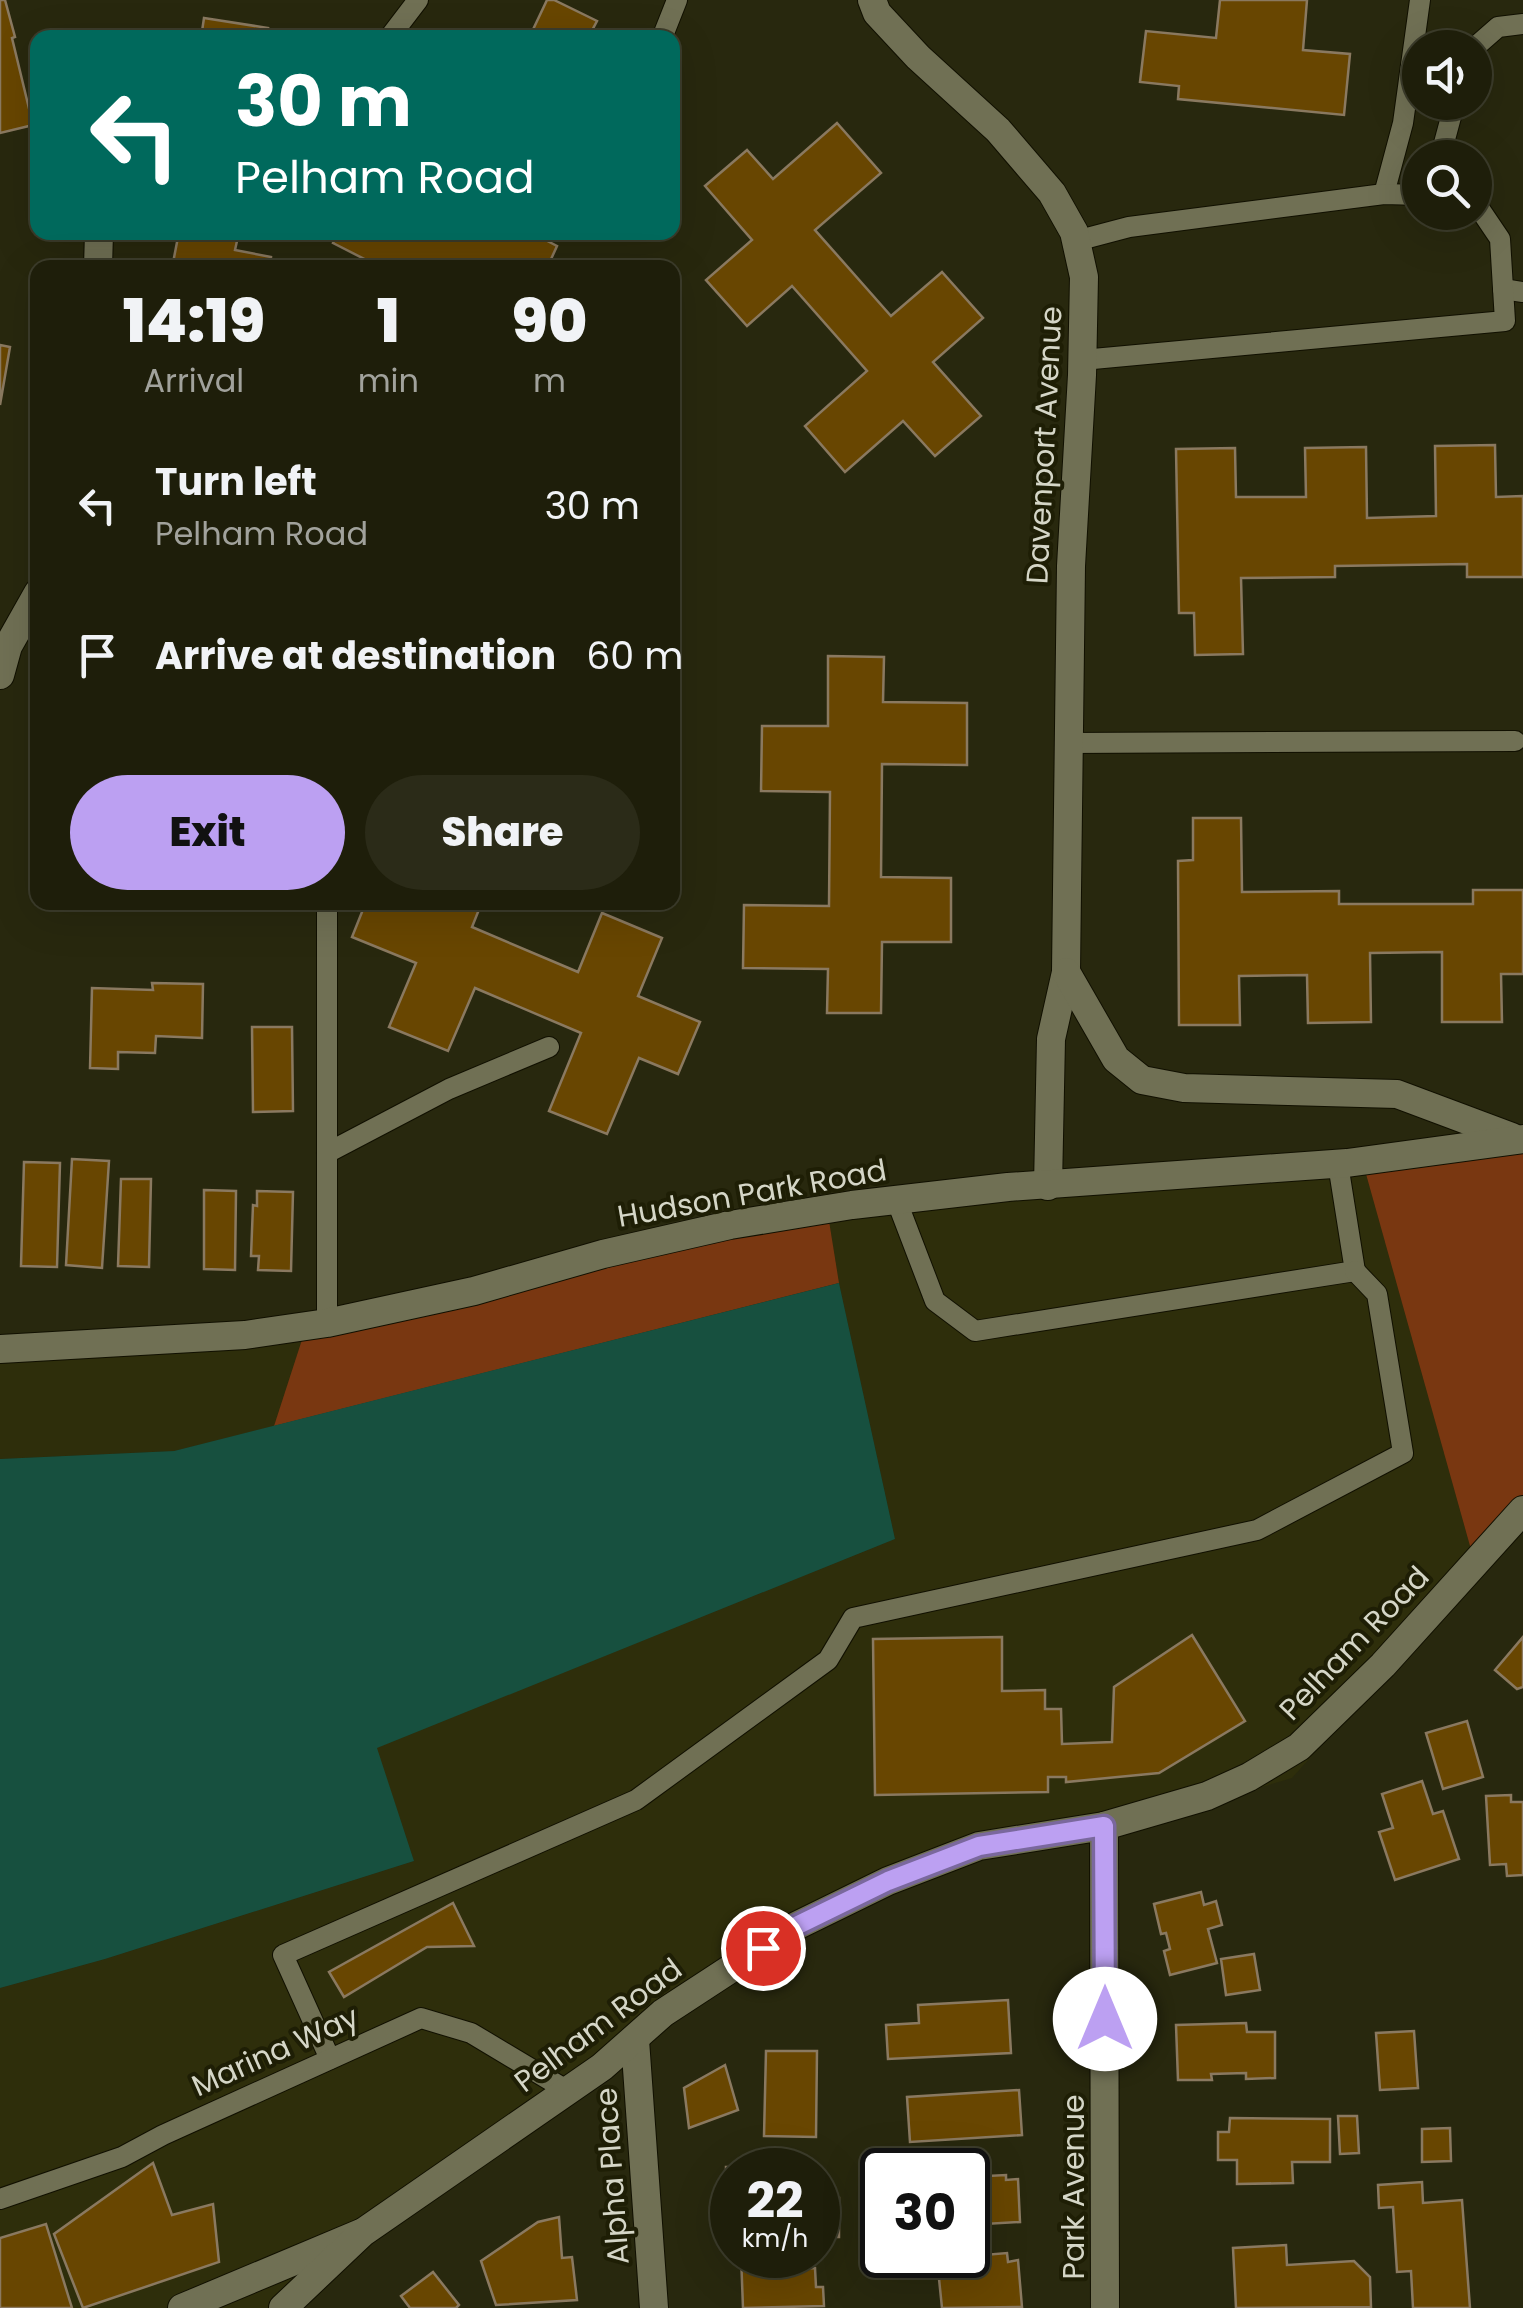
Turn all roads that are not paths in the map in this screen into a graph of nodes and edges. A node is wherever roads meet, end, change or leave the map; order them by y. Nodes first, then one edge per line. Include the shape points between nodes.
1 (418, 0) edge
2 (677, 0) edge
3 (872, 0) edge
4 (1420, 0) edge
5 (1523, 24) edge
6 (395, 30) edge
7 (665, 30) edge
8 (1492, 32) edge
9 (1384, 194) junction
10 (1402, 194) edge
11 (1492, 227) edge
12 (1076, 240) junction
13 (1513, 290) edge
14 (1082, 360) junction
15 (30, 606) edge
16 (4, 646) edge
17 (0, 675) edge
18 (1515, 741) dead end
19 (1067, 743) junction
20 (328, 910) edge
21 (1066, 972) junction
22 (549, 1047) dead end
23 (1520, 1139) edge
24 (327, 1153) junction
25 (1338, 1164) junction
26 (1048, 1186) junction
27 (896, 1199) junction
28 (1356, 1271) junction
29 (327, 1323) junction
30 (0, 1349) edge
31 (1523, 1510) edge
32 (1104, 1826) junction
33 (634, 2040) junction
34 (330, 2059) junction
35 (568, 2091) junction
36 (0, 2199) edge
37 (362, 2233) junction
38 (182, 2308) edge
39 (283, 2308) edge
40 (654, 2308) edge
41 (1105, 2308) edge

1 - 6 lane
2 - 7 lane
3 - 12 street, Davenport Avenue via 918,57 998,130 1052,193
4 - 9 lane
5 - 8 lane
9 - 10 lane
9 - 12 lane via 1129,227
11 - 13 lane
12 - 14 street, Davenport Avenue via 1084,276
13 - 14 lane via 1505,321
14 - 19 street, Davenport Avenue
15 - 16 street
16 - 17 street
18 - 19 lane
19 - 21 street, Davenport Avenue
20 - 24 lane
21 - 23 street via 1116,1059 1142,1080 1184,1088 1397,1094
21 - 26 street, Davenport Avenue via 1051,1039
22 - 24 lane via 449,1089
23 - 25 street, Hudson Park Road
24 - 29 lane
25 - 26 street, Hudson Park Road
25 - 28 lane
26 - 27 street, Hudson Park Road
27 - 28 lane via 935,1301 975,1332
27 - 29 street, Hudson Park Road via 730,1225
28 - 34 lane via 1377,1294 1403,1453 1258,1530 852,1618 828,1660 636,1800 283,1955
29 - 30 street, Hudson Park Road via 245,1335
31 - 32 street, Pelham Road via 1299,1747 1208,1796
32 - 33 street, Pelham Road via 979,1846 888,1881 796,1926
32 - 41 street, Park Avenue
33 - 35 street, Pelham Road
33 - 40 street, Alpha Place
34 - 35 lane, Marina Way via 421,2018 471,2033
34 - 36 lane, Marina Way via 122,2157
35 - 37 street, Pelham Road
37 - 38 street
37 - 39 street, Pelham Road

